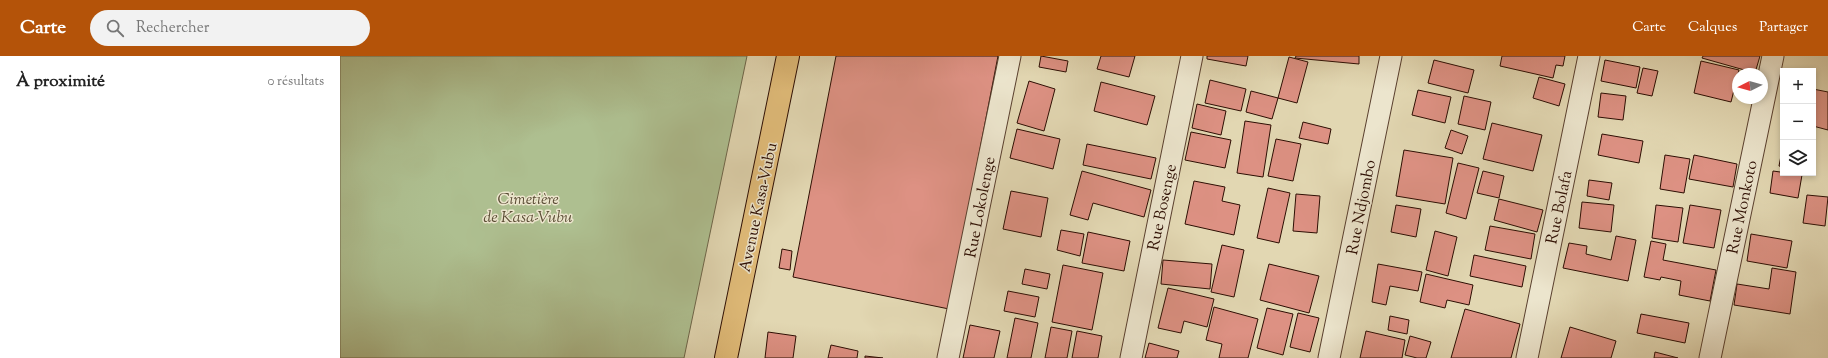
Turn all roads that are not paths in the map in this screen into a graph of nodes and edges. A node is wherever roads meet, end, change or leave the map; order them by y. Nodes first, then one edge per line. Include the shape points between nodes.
1 (788, 56) edge
2 (1010, 56) edge
3 (1192, 56) edge
4 (1391, 56) edge
5 (1589, 56) edge
6 (1773, 56) edge
7 (726, 358) edge
8 (948, 358) edge
9 (1131, 358) edge
10 (1329, 358) edge
11 (1527, 358) edge
12 (1710, 358) edge

1 - 7 main road, Avenue Kasa-Vubu
2 - 8 street, Rue Lokolenge
3 - 9 street, Rue Bosenge
4 - 10 street, Rue Ndjombo
5 - 11 street, Rue Bolafa
6 - 12 street, Rue Monkoto

